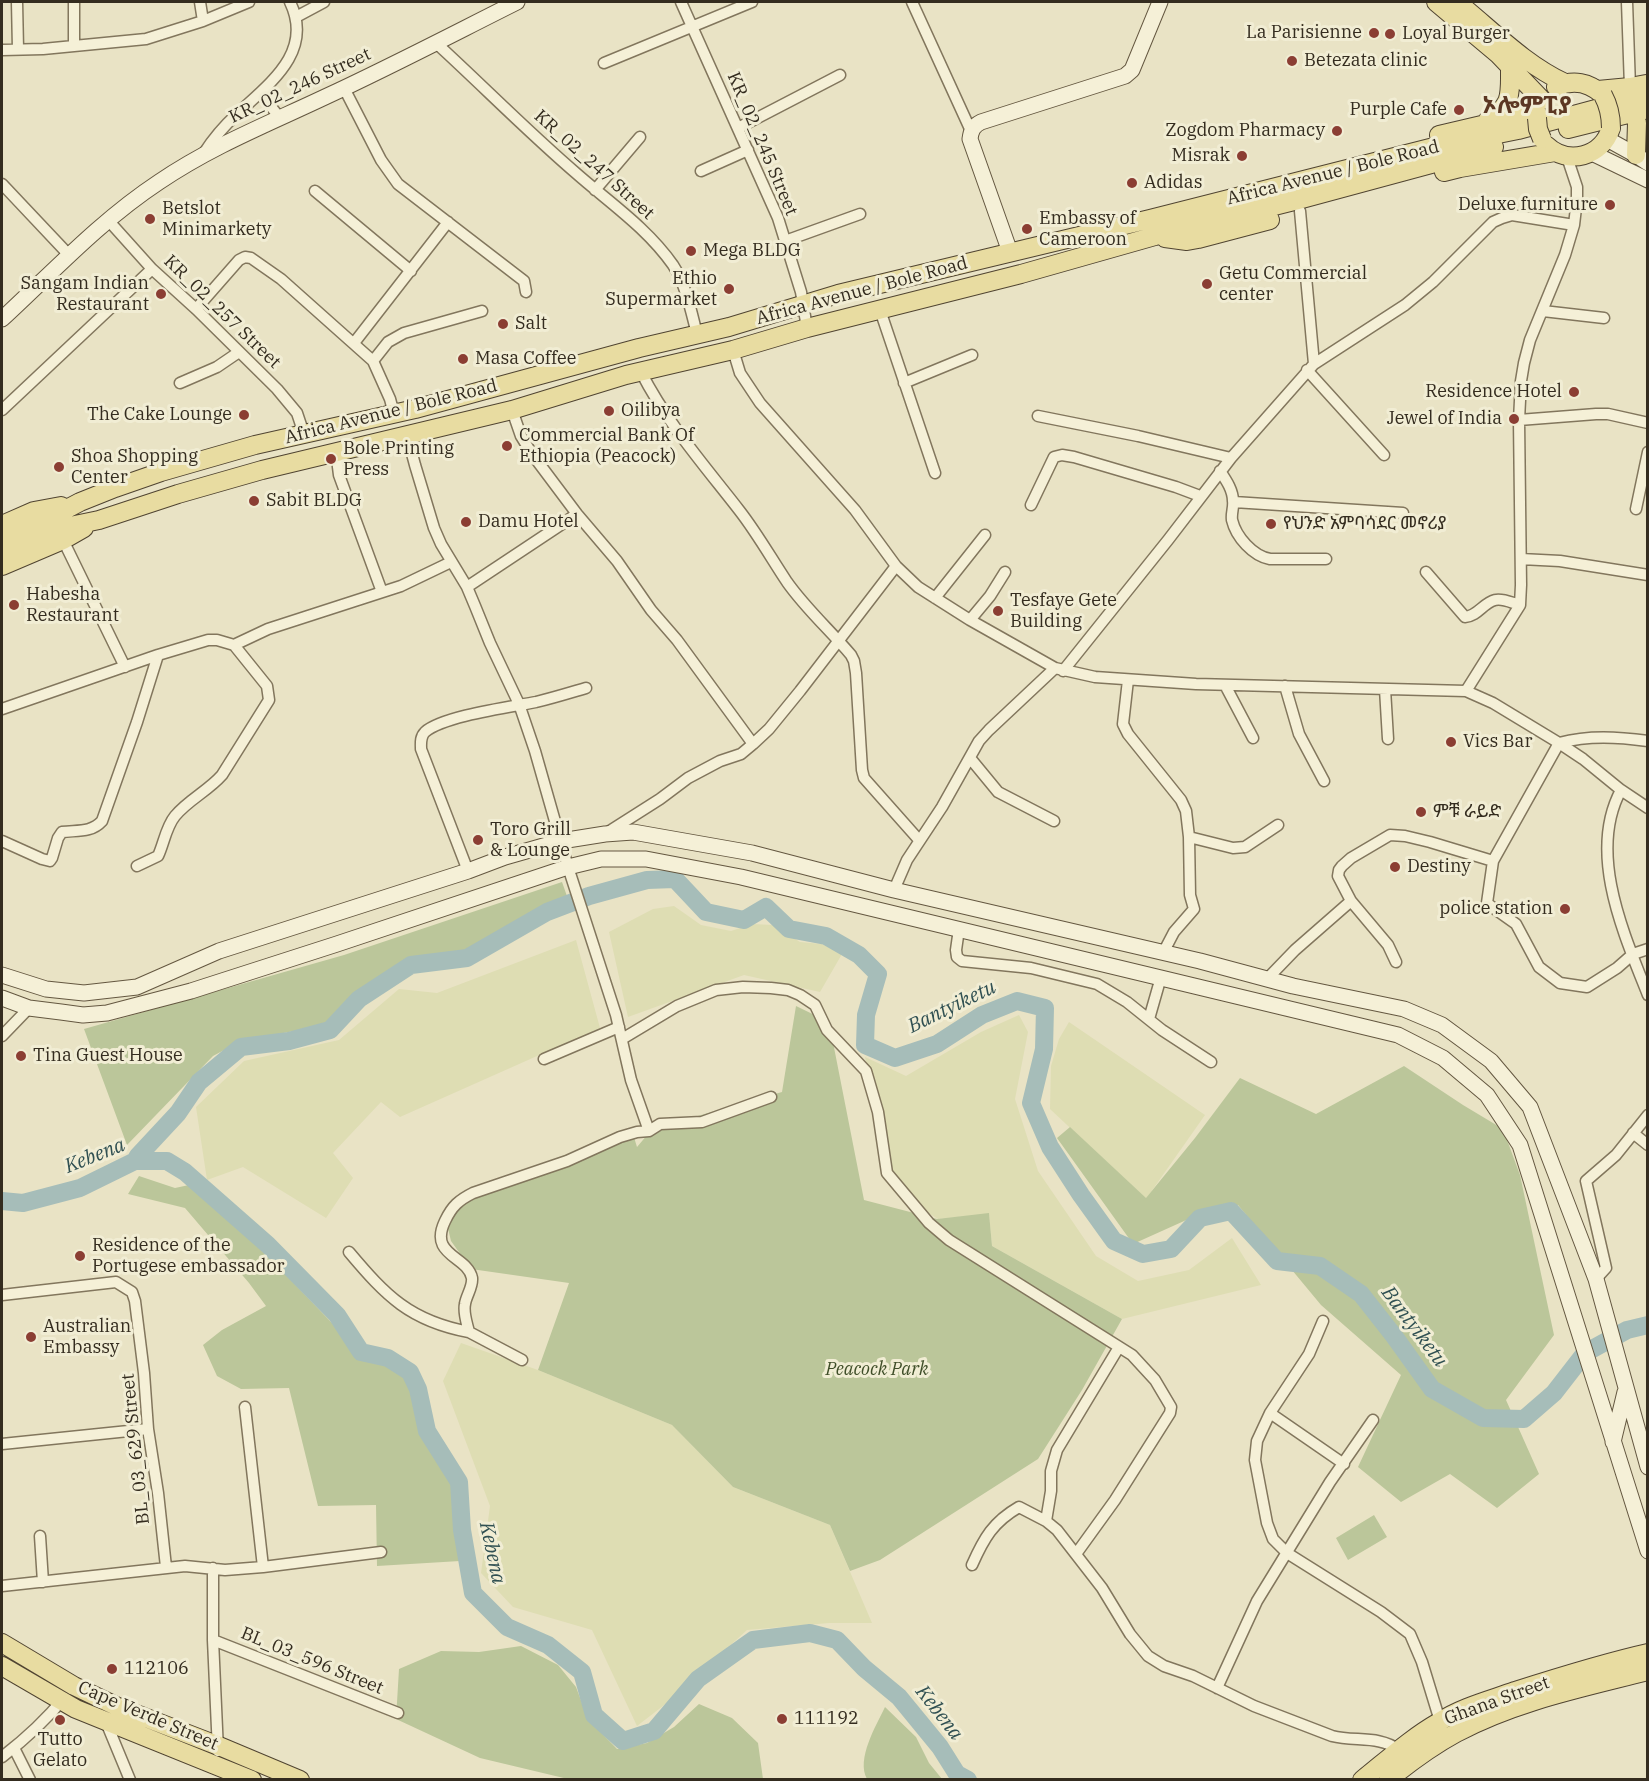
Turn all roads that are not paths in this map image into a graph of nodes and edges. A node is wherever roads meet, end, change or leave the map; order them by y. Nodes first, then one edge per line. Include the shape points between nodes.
1 (17, 2) edge
2 (74, 2) edge
3 (200, 2) edge
4 (249, 2) edge
5 (290, 2) edge
6 (324, 2) edge
7 (517, 2) edge
8 (681, 2) edge
9 (752, 2) edge
10 (912, 2) edge
11 (1160, 2) edge
12 (1436, 2) edge
13 (1457, 2) edge
14 (1627, 2) edge
15 (296, 17) junction
16 (203, 21) junction
17 (692, 25) junction
18 (435, 43) junction
19 (74, 46) junction
20 (18, 49) junction
21 (2, 50) edge
22 (604, 63) dead end
23 (1510, 69) junction
24 (840, 75) dead end
25 (1565, 83) junction
26 (1639, 85) edge
27 (344, 88) junction
28 (1598, 91) junction
29 (261, 94) junction
30 (1647, 95) edge
31 (1538, 110) junction
32 (1644, 117) edge
33 (280, 118) junction
34 (1483, 123) junction
35 (738, 128) junction
36 (971, 131) junction
37 (1609, 133) junction
38 (640, 137) dead end
39 (748, 150) junction
40 (204, 153) junction
41 (1592, 153) junction
42 (1561, 155) junction
43 (1642, 159) edge
44 (701, 171) dead end
45 (1647, 180) edge
46 (2, 184) edge
47 (595, 190) junction
48 (315, 191) dead end
49 (1300, 212) junction
50 (860, 214) dead end
51 (108, 220) junction
52 (448, 222) junction
53 (1574, 225) junction
54 (1153, 228) junction
55 (785, 241) junction
56 (1010, 252) junction
57 (69, 255) junction
58 (152, 269) junction
59 (411, 271) junction
60 (526, 292) dead end
61 (802, 304) junction
62 (196, 309) junction
63 (880, 310) junction
64 (482, 311) dead end
65 (1543, 311) junction
66 (3, 315) edge
67 (1604, 318) dead end
68 (807, 328) junction
69 (697, 334) junction
70 (354, 344) junction
71 (733, 350) junction
72 (239, 352) junction
73 (972, 355) dead end
74 (374, 361) junction
75 (1311, 367) junction
76 (641, 372) junction
77 (180, 383) dead end
78 (904, 383) junction
79 (2, 410) edge
80 (512, 410) junction
81 (394, 414) junction
82 (1038, 416) dead end
83 (1519, 420) junction
84 (1647, 423) edge
85 (304, 434) junction
86 (407, 435) junction
87 (336, 451) junction
88 (1647, 452) edge
89 (1384, 455) dead end
90 (1231, 458) junction
91 (1221, 471) junction
92 (935, 473) dead end
93 (1200, 496) junction
94 (80, 502) junction
95 (1234, 502) junction
96 (1031, 505) dead end
97 (1636, 509) dead end
98 (1403, 513) dead end
99 (577, 514) junction
100 (99, 520) junction
101 (2, 525) edge
102 (985, 535) dead end
103 (2, 538) edge
104 (63, 540) junction
105 (2, 552) edge
106 (1326, 559) dead end
107 (1521, 559) junction
108 (451, 562) junction
109 (2, 566) edge
110 (896, 566) junction
111 (1005, 572) dead end
112 (1426, 572) dead end
113 (1647, 575) edge
114 (467, 587) junction
115 (382, 592) junction
116 (935, 597) junction
117 (1520, 605) junction
118 (970, 620) junction
119 (839, 640) junction
120 (234, 645) junction
121 (158, 655) junction
122 (125, 666) junction
123 (1059, 670) junction
124 (1128, 680) junction
125 (1225, 685) junction
126 (1285, 687) junction
127 (586, 688) dead end
128 (1385, 689) junction
129 (1466, 691) junction
130 (519, 704) junction
131 (2, 709) edge
132 (1253, 738) dead end
133 (1388, 739) dead end
134 (1647, 741) edge
135 (1559, 743) junction
136 (753, 744) junction
137 (970, 758) junction
138 (1324, 781) dead end
139 (1621, 790) junction
140 (1647, 808) edge
141 (1054, 821) dead end
142 (1278, 825) dead end
143 (605, 834) junction
144 (1189, 837) junction
145 (919, 840) junction
146 (2, 841) edge
147 (561, 841) junction
148 (1493, 861) junction
149 (137, 866) dead end
150 (568, 867) junction
151 (468, 872) junction
152 (894, 890) junction
153 (1351, 901) junction
154 (959, 929) junction
155 (1647, 949) edge
156 (1163, 953) junction
157 (1633, 954) junction
158 (1396, 962) dead end
159 (2, 975) edge
160 (1161, 977) junction
161 (1268, 979) junction
162 (1647, 995) edge
163 (2, 999) edge
164 (29, 1008) junction
165 (1149, 1019) junction
166 (619, 1027) junction
167 (2, 1036) edge
168 (622, 1039) junction
169 (544, 1059) dead end
170 (1211, 1062) dead end
171 (771, 1097) dead end
172 (1647, 1115) edge
173 (649, 1131) junction
174 (1633, 1133) junction
175 (1647, 1145) edge
176 (350, 1252) dead end
177 (1596, 1279) junction
178 (2, 1295) edge
179 (1323, 1321) dead end
180 (469, 1332) junction
181 (1119, 1347) junction
182 (522, 1360) dead end
183 (1626, 1390) junction
184 (245, 1407) dead end
185 (1270, 1413) junction
186 (1373, 1420) dead end
187 (147, 1430) junction
188 (1613, 1442) junction
189 (2, 1444) edge
190 (1344, 1464) junction
191 (1647, 1467) edge
192 (1634, 1509) junction
193 (1647, 1518) edge
194 (1046, 1521) junction
195 (39, 1536) dead end
196 (1647, 1551) edge
197 (381, 1552) dead end
198 (1287, 1553) junction
199 (1076, 1554) junction
200 (972, 1565) dead end
201 (166, 1567) junction
202 (263, 1567) junction
203 (213, 1568) junction
204 (44, 1582) junction
205 (2, 1586) edge
206 (213, 1640) junction
207 (2, 1643) edge
208 (1647, 1653) edge
209 (2, 1666) edge
210 (1635, 1668) edge
211 (74, 1686) junction
212 (1217, 1688) junction
213 (62, 1701) junction
214 (399, 1713) dead end
215 (106, 1721) junction
216 (1440, 1721) junction
217 (219, 1746) junction
218 (14, 1748) junction
219 (1399, 1750) junction
220 (2, 1757) edge
221 (216, 1765) junction
222 (30, 1779) edge
223 (130, 1779) edge
224 (252, 1779) edge
225 (300, 1779) edge
226 (1362, 1779) edge
227 (1388, 1779) edge

1 - 20 street
2 - 19 street
3 - 16 street
4 - 16 street
5 - 15 street
6 - 15 street
7 - 18 main road, KR_02_246 Street
8 - 17 street, KR_02_245 Street
9 - 17 street
10 - 36 street
11 - 36 main road via 1132,70 1125,76 981,122
12 - 23 main road via 1498,54
13 - 25 main road via 1526,60
14 - 26 street
15 - 29 street via 294,51
16 - 19 street via 146,39
17 - 22 street
17 - 35 street, KR_02_245 Street
18 - 27 main road, KR_02_246 Street
18 - 47 street, KR_02_247 Street
19 - 20 street
20 - 21 street
23 - 31 main road
23 - 34 main road via 1508,100 1502,111
24 - 35 street
25 - 28 main road via 1580,82
25 - 31 main road via 1548,92
26 - 28 main road
27 - 33 main road, KR_02_246 Street
27 - 52 street via 381,160 398,184
28 - 37 main road, bridge via 1608,104
29 - 33 street
29 - 40 street via 237,113
30 - 54 main road, Africa Avenue / Bole Road via 1518,130 1434,147
31 - 34 main road
31 - 42 main road, bridge via 1542,139
32 - 37 main road
32 - 43 main road
32 - 54 main road, Africa Avenue / Bole Road via 1468,153 1298,200
33 - 40 main road, KR_02_246 Street
34 - 54 main road via 1181,200 1172,204
35 - 39 street, KR_02_245 Street
36 - 56 main road via 970,139
37 - 41 main road
37 - 43 main road
38 - 47 street
39 - 44 street
39 - 55 street, KR_02_245 Street
40 - 51 main road, KR_02_246 Street
41 - 42 main road
41 - 45 main road
42 - 49 main road via 1460,168
42 - 53 street via 1577,187
46 - 57 street
47 - 69 street, KR_02_247 Street via 637,224 674,267
48 - 59 street
49 - 54 main road via 1187,241
49 - 75 street
50 - 55 street
51 - 57 main road, KR_02_246 Street
51 - 58 street, KR_02_257 Street
52 - 59 street
52 - 60 street via 525,281
53 - 65 street
53 - 75 street via 1512,215 1493,222 1405,305
54 - 56 main road, Africa Avenue / Bole Road
54 - 63 main road, Africa Avenue / Bole Road via 1021,274
55 - 61 street, KR_02_245 Street
56 - 61 main road, Africa Avenue / Bole Road
57 - 66 main road
58 - 62 street, KR_02_257 Street
58 - 79 street
59 - 70 street
61 - 68 street, KR_02_245 Street
61 - 69 main road, Africa Avenue / Bole Road
62 - 70 street via 239,260 250,258 281,279
62 - 72 street, KR_02_257 Street
63 - 68 main road, Africa Avenue / Bole Road
63 - 78 street
64 - 74 street via 404,333 388,342
65 - 67 street
65 - 83 street via 1524,363
68 - 71 main road, Africa Avenue / Bole Road
69 - 81 main road, Africa Avenue / Bole Road
70 - 74 street
71 - 76 main road, Africa Avenue / Bole Road
71 - 110 street via 740,373 760,403 855,510
72 - 77 street via 218,367
72 - 85 street, KR_02_257 Street via 278,389 297,413
73 - 78 street
74 - 81 street
75 - 89 street
75 - 90 street
76 - 80 main road, Africa Avenue / Bole Road
76 - 119 street via 655,400 761,540 787,582
78 - 92 street
80 - 86 main road, Africa Avenue / Bole Road
80 - 99 street via 532,454
81 - 85 main road, Africa Avenue / Bole Road
82 - 90 street
83 - 84 street via 1608,414
83 - 107 street
85 - 94 main road, Africa Avenue / Bole Road via 160,472
86 - 87 main road, Africa Avenue / Bole Road
86 - 108 street via 434,528
87 - 100 main road, Africa Avenue / Bole Road
87 - 115 street via 339,475
88 - 97 street
90 - 91 street
91 - 93 street
91 - 95 street
93 - 96 street via 1062,455 1054,457
93 - 123 street
94 - 101 main road, Africa Avenue / Bole Road via 34,512
94 - 103 main road, Africa Avenue / Bole Road
95 - 98 street
95 - 106 street via 1231,512 1236,531 1255,553 1270,559
99 - 114 street
99 - 136 street via 617,561
100 - 104 main road, Africa Avenue / Bole Road
100 - 105 main road, Africa Avenue / Bole Road via 46,531
102 - 116 street
104 - 109 main road, Africa Avenue / Bole Road
104 - 122 street
107 - 113 street
107 - 117 street
108 - 114 street
108 - 115 street
110 - 116 street
110 - 119 street
111 - 118 street
112 - 117 street via 1465,616 1496,600
114 - 130 street
115 - 120 street
116 - 118 street
117 - 129 street
118 - 123 street
119 - 136 street
119 - 145 street via 854,661 864,778
120 - 121 street via 208,640
120 - 149 street via 267,686 269,700 222,775 174,817 158,856
121 - 122 street
121 - 146 street via 102,821 91,829 62,832 50,861
122 - 131 street
123 - 124 street
123 - 137 street via 988,730
124 - 125 street
124 - 144 street via 1124,724 1181,800
125 - 126 street
125 - 132 street
126 - 128 street
126 - 138 street via 1299,734
127 - 130 street
128 - 129 street
128 - 133 street
129 - 135 street
130 - 147 street
130 - 151 street via 435,726 423,733 420,741
134 - 135 street via 1607,737
135 - 139 street
135 - 148 street
136 - 143 street via 741,754 688,778
137 - 141 street via 998,792
137 - 145 street
139 - 140 street
139 - 157 street via 1610,819 1607,855 1612,890
142 - 144 street via 1245,847 1233,848
143 - 147 main road
143 - 152 main road via 633,832 752,853
144 - 156 street via 1190,895 1194,909 1174,932
145 - 152 street
147 - 150 street
147 - 151 main road
148 - 153 street via 1430,842 1390,835 1351,858 1339,870 1338,876
148 - 157 street via 1487,903 1516,924 1539,967 1560,983 1587,987
150 - 154 main road via 601,859 646,859 741,877
150 - 164 main road via 128,1008 83,1015
150 - 166 street
151 - 159 main road via 219,951 137,987 84,993 46,988
152 - 156 main road
153 - 158 street via 1388,945
153 - 161 street
154 - 160 main road
154 - 165 street via 956,950 962,961 1031,968 1097,984
155 - 157 street
156 - 161 main road
157 - 162 street
160 - 165 street
160 - 188 main road via 1398,1035 1443,1058 1487,1095 1520,1145
161 - 177 main road via 1404,1009 1442,1025 1491,1061 1530,1107
163 - 164 main road
164 - 167 street
165 - 170 street
166 - 168 street
166 - 169 street
168 - 173 street
168 - 181 street via 677,1006 716,990 771,988 800,995 815,1005 827,1030 866,1071 878,1112 887,1173 929,1223 949,1240
171 - 173 street via 702,1122 660,1124
172 - 174 street
173 - 180 street via 620,1137 567,1161 473,1193 454,1204 442,1227 442,1244 472,1277 464,1306
174 - 175 street
174 - 177 street via 1616,1155 1586,1181 1606,1268
176 - 180 street via 383,1291 418,1316
177 - 183 main road
178 - 187 street, BL_03_629 Street via 116,1282 132,1292 144,1373
179 - 185 street via 1309,1354
180 - 182 street
181 - 194 street via 1057,1450
181 - 199 street via 1155,1380 1171,1407 1170,1413
183 - 188 main road
183 - 191 main road
184 - 202 street
185 - 190 street
185 - 198 street via 1257,1441 1255,1460 1267,1523 1273,1539
186 - 190 street
187 - 189 street
187 - 201 street, BL_03_629 Street
188 - 192 main road
190 - 198 street
192 - 193 main road
192 - 196 main road
194 - 199 street
194 - 200 street via 1019,1507 995,1524
195 - 204 street
197 - 202 street
198 - 212 street via 1257,1601
198 - 216 street via 1410,1634
199 - 212 street via 1148,1656
201 - 203 street
201 - 204 street
202 - 203 street
203 - 206 street
204 - 205 street
206 - 214 street, BL_03_596 Street
206 - 217 street
207 - 211 main road, Cape Verde Street
208 - 210 main road, Ghana Street
209 - 213 main road, Cape Verde Street
210 - 216 main road, Ghana Street via 1482,1702
210 - 227 main road, Ghana Street via 1478,1722 1421,1754
211 - 213 street
211 - 217 main road, Cape Verde Street
212 - 219 street via 1332,1736 1383,1741
213 - 215 main road, Cape Verde Street
213 - 218 street
215 - 221 main road, Cape Verde Street
215 - 223 street
216 - 219 main road, Ghana Street
217 - 221 street
217 - 225 main road, Cape Verde Street
218 - 220 street
218 - 222 street
219 - 226 main road, Ghana Street
221 - 224 main road, Cape Verde Street

